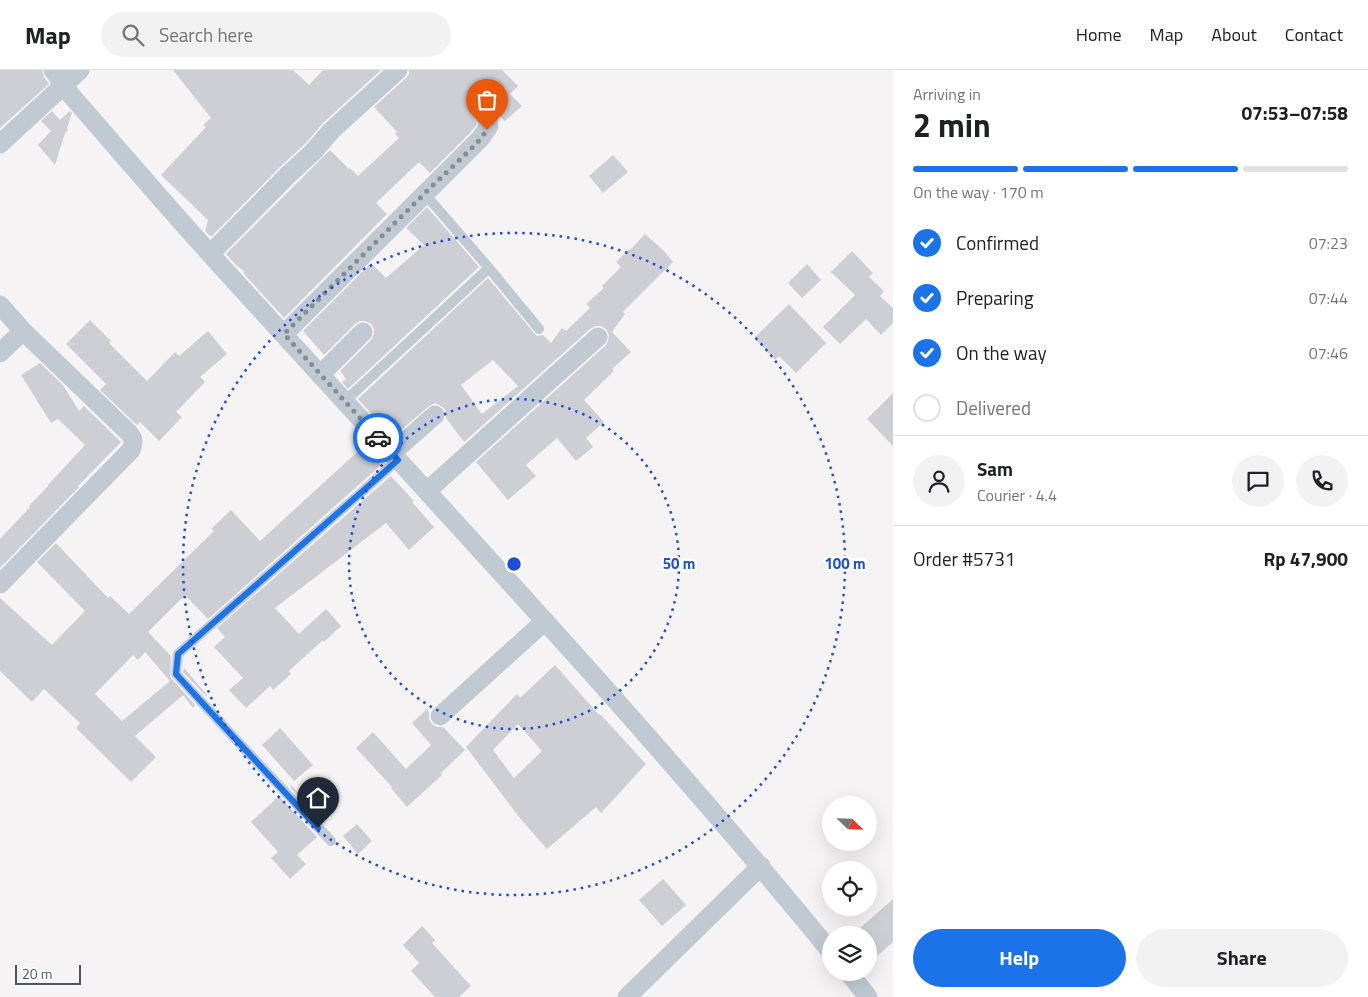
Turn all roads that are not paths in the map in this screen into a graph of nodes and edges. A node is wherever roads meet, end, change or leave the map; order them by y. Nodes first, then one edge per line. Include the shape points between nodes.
1 (80, 70) edge
2 (398, 70) edge
3 (58, 78) edge
4 (484, 115) dead end
5 (0, 144) edge
6 (424, 194) junction
7 (210, 254) junction
8 (489, 268) junction
9 (0, 305) edge
10 (539, 329) dead end
11 (23, 331) junction
12 (364, 332) dead end
13 (284, 334) junction
14 (598, 337) dead end
15 (0, 353) edge
16 (320, 375) junction
17 (345, 401) junction
18 (435, 415) dead end
19 (395, 456) junction
20 (426, 491) junction
21 (0, 584) edge
22 (545, 621) junction
23 (440, 716) dead end
24 (331, 842) dead end
25 (760, 866) junction
26 (822, 941) edge
27 (855, 981) edge
28 (626, 997) edge
29 (868, 997) edge

1 - 3 street
2 - 7 street via 331,131
3 - 5 street
3 - 7 street
4 - 6 street via 489,126 480,139
6 - 8 lane
6 - 13 street
7 - 13 street
8 - 10 lane
8 - 17 lane
9 - 11 street
11 - 15 street
11 - 21 street via 129,433 133,446
12 - 16 street
13 - 16 street
14 - 20 street
16 - 17 street
17 - 19 street
18 - 19 street
19 - 20 street
19 - 24 lane via 178,654 176,674
20 - 22 street
22 - 23 street
22 - 25 street
25 - 26 street
25 - 28 street
27 - 29 street

